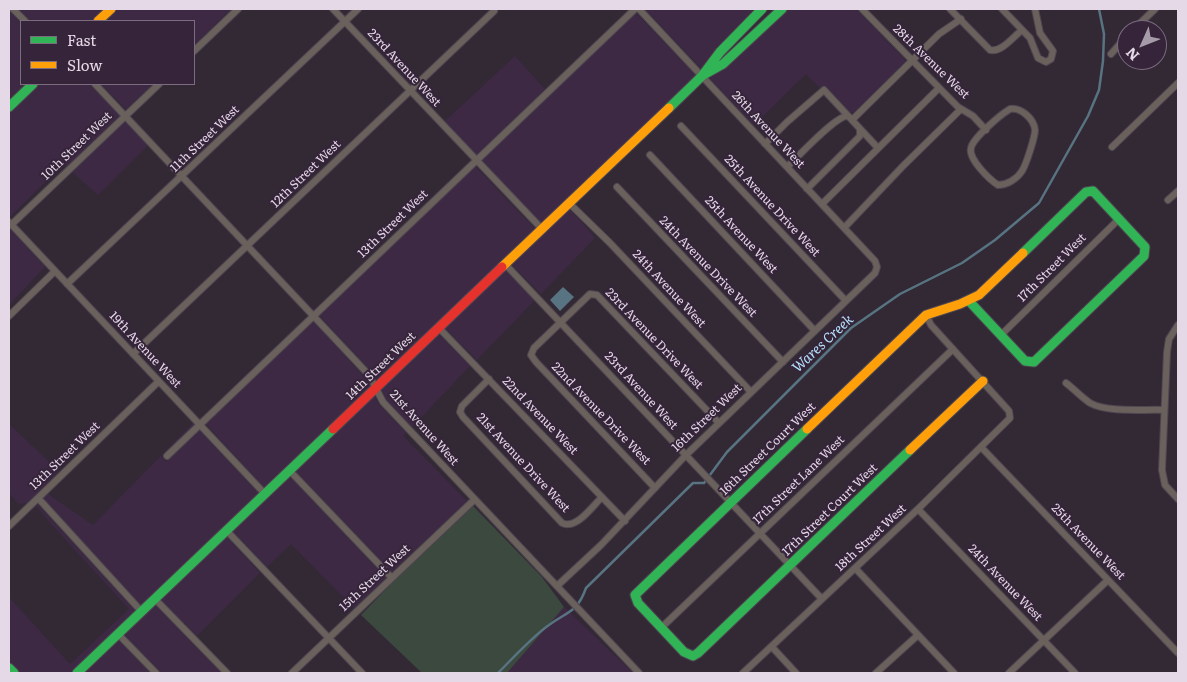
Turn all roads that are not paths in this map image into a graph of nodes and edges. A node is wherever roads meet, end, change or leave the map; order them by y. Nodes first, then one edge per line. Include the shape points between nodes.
1 (13, 9) edge
2 (111, 9) edge
3 (238, 9) edge
4 (333, 9) edge
5 (358, 9) edge
6 (637, 9) edge
7 (762, 9) edge
8 (780, 9) edge
9 (862, 9) edge
10 (950, 9) edge
11 (1002, 9) edge
12 (1035, 9) edge
13 (1155, 9) edge
14 (494, 11) dead end
15 (960, 19) junction
16 (24, 20) edge
17 (99, 20) edge
18 (1143, 20) edge
19 (345, 21) junction
20 (1022, 30) junction
21 (1040, 33) junction
22 (1030, 38) junction
23 (1117, 47) edge
24 (195, 49) edge
25 (1111, 54) dead end
26 (912, 60) junction
27 (702, 76) junction
28 (1178, 83) edge
29 (32, 85) edge
30 (96, 85) edge
31 (158, 85) edge
32 (939, 88) junction
33 (410, 91) junction
34 (9, 107) edge
35 (961, 109) junction
36 (126, 115) junction
37 (850, 118) junction
38 (681, 126) dead end
39 (860, 129) junction
40 (986, 130) junction
41 (765, 144) junction
42 (1112, 147) dead end
43 (878, 148) junction
44 (650, 155) dead end
45 (476, 160) junction
46 (788, 168) junction
47 (183, 176) junction
48 (617, 187) dead end
49 (807, 189) junction
50 (1178, 191) edge
51 (1168, 200) dead end
52 (569, 203) junction
53 (822, 204) junction
54 (1120, 218) junction
55 (10, 224) edge
56 (844, 228) junction
57 (542, 229) junction
58 (248, 245) junction
59 (505, 264) junction
60 (876, 269) joint
61 (55, 271) junction
62 (67, 284) junction
63 (846, 301) junction
64 (970, 301) junction
65 (313, 315) junction
66 (926, 315) junction
67 (9, 316) edge
68 (561, 322) junction
69 (1178, 325) edge
70 (439, 328) junction
71 (815, 331) junction
72 (1001, 335) junction
73 (953, 349) junction
74 (132, 354) junction
75 (783, 362) junction
76 (489, 380) junction
77 (983, 381) junction
78 (158, 382) junction
79 (1066, 382) dead end
80 (376, 388) junction
81 (751, 392) junction
82 (1164, 410) junction
83 (720, 422) junction
84 (200, 424) junction
85 (981, 447) junction
86 (686, 455) junction
87 (166, 456) dead end
88 (289, 470) junction
89 (656, 488) junction
90 (265, 494) junction
91 (38, 498) junction
92 (601, 498) junction
93 (1178, 499) edge
94 (474, 500) junction
95 (731, 502) junction
96 (918, 509) junction
97 (625, 520) junction
98 (9, 526) edge
99 (226, 530) junction
100 (760, 533) junction
101 (790, 565) junction
102 (855, 568) junction
103 (392, 578) junction
104 (1108, 580) junction
105 (557, 586) junction
106 (155, 599) junction
107 (822, 599) junction
108 (142, 612) junction
109 (661, 628) junction
110 (118, 634) junction
111 (918, 635) junction
112 (328, 638) junction
113 (1044, 640) junction
114 (772, 647) junction
115 (1178, 653) edge
116 (9, 668) edge
117 (80, 672) edge
118 (14, 673) edge
119 (156, 673) edge
120 (227, 673) edge
121 (292, 673) edge
122 (362, 673) edge
123 (639, 673) edge
124 (743, 673) edge
125 (796, 673) edge
126 (876, 673) edge
127 (954, 673) edge
128 (1009, 673) edge
129 (1075, 673) edge

1 - 16 street
2 - 17 street
3 - 24 street
4 - 19 street, 23rd Avenue West
5 - 19 street, 11th Street West
6 - 27 street, 26th Avenue West
6 - 45 street, 13th Street West
7 - 27 street, 14th Street West via 720,52
8 - 27 street, 14th Street West via 724,64
9 - 26 street, 28th Avenue West
10 - 15 street
11 - 20 street
12 - 21 street
13 - 18 street
14 - 33 street, 12th Street West
15 - 20 street via 993,51
15 - 26 street
19 - 33 street, 23rd Avenue West
19 - 47 street, 11th Street West
20 - 22 street
21 - 22 street
21 - 22 street via 1053,51 1049,61 1043,62 1038,58
23 - 25 street
26 - 32 street, 28th Avenue West
26 - 37 street
27 - 41 street, 26th Avenue West
27 - 52 street, 14th Street West
28 - 42 street
29 - 34 street
30 - 36 street, 21st Avenue West
31 - 36 street, 10th Street West
32 - 35 street, 28th Avenue West
32 - 43 street
33 - 45 street, 23rd Avenue West
33 - 58 street, 12th Street West
35 - 40 street, 28th Avenue West
35 - 56 street
36 - 47 street, 21st Avenue West
36 - 55 street, 10th Street West
37 - 39 street
37 - 41 street via 824,90
37 - 46 street via 842,116
38 - 63 street, 25th Avenue Drive West
39 - 43 street
39 - 49 street via 860,136
40 - 40 street via 971,146 971,157 995,183 1005,184 1022,172 1034,127 1025,114 1014,109
41 - 46 street, 26th Avenue West
43 - 53 street
44 - 71 street, 25th Avenue West
45 - 57 street, 23rd Avenue West
45 - 65 street, 13th Street West
46 - 49 street, 26th Avenue West
47 - 58 street, 21st Avenue West
47 - 62 street, 11th Street West
48 - 75 street, 24th Avenue Drive West
49 - 53 street, 26th Avenue West
50 - 51 street
52 - 57 street, 14th Street West
52 - 81 street, 24th Avenue West
53 - 56 street, 26th Avenue West
54 - 64 street via 1096,193 1086,192
54 - 72 street, 17th Street West
54 - 72 street via 1145,247 1144,256 1036,361 1025,361
55 - 61 street, 19th Avenue West
56 - 60 street, 26th Avenue West via 875,261
57 - 59 street, 14th Street West
58 - 65 street, 21st Avenue West
58 - 74 street, 12th Street West
59 - 68 street, 23rd Avenue West
59 - 70 street, 14th Street West
60 - 63 street, 16th Street West
61 - 62 street, 19th Avenue West
61 - 67 street
62 - 74 street, 19th Avenue West
63 - 71 street, 16th Street West
64 - 66 street
64 - 72 street
65 - 80 street, 21st Avenue West via 369,375
65 - 84 street, 13th Street West
66 - 73 street
66 - 95 street, 16th Street Court West
68 - 83 street, 23rd Avenue Drive West via 590,294 600,297
68 - 86 street, 23rd Avenue West
68 - 89 street, 22nd Avenue Drive West via 531,355
69 - 82 street via 1168,339
70 - 76 street, 22nd Avenue West
70 - 80 street, 14th Street West
71 - 75 street, 16th Street West
73 - 77 street
73 - 100 street, 17th Street Lane West
74 - 78 street, 19th Avenue West
75 - 81 street, 16th Street West
76 - 92 street, 22nd Avenue West
76 - 92 street, 21st Avenue Drive West via 462,406 460,412 562,523 570,525 578,520
77 - 85 street, 18th Street West via 1010,415
77 - 101 street, 17th Street Court West
78 - 84 street, 19th Avenue West
78 - 91 street, 13th Street West
79 - 82 street via 1098,406
80 - 88 street, 14th Street West
80 - 94 street, 21st Avenue West via 383,402
81 - 83 street, 16th Street West
82 - 93 street via 1163,476 1165,485
83 - 86 street, 16th Street West
84 - 87 street, 13th Street West
84 - 90 street, 19th Avenue West
85 - 96 street, 18th Street West
85 - 104 street, 25th Avenue West
86 - 89 street, 16th Street West
86 - 95 street, 23rd Avenue West
88 - 90 street, 14th Street West
88 - 103 street
89 - 97 street, 16th Street West
90 - 99 street, 14th Street West
91 - 98 street, 13th Street West
91 - 108 street
92 - 97 street, 22nd Avenue West
94 - 103 street, 15th Street West
94 - 105 street, 21st Avenue West
95 - 100 street, 23rd Avenue West
95 - 109 street, 16th Street Court West via 635,595 638,603
96 - 102 street, 18th Street West
96 - 113 street, 24th Avenue West
97 - 105 street, 16th Street West
99 - 106 street, 14th Street West
99 - 112 street
100 - 101 street, 23rd Avenue West
100 - 109 street, 17th Street Lane West
101 - 107 street, 23rd Avenue West
101 - 109 street, 17th Street Court West via 693,656 684,652
102 - 107 street, 18th Street West
102 - 111 street
103 - 112 street, 15th Street West
104 - 113 street
104 - 115 street, 25th Avenue West
105 - 123 street, 21st Avenue West
106 - 108 street, 14th Street West
106 - 120 street
107 - 114 street, 18th Street West
108 - 110 street, 14th Street West
110 - 117 street, 14th Street West
110 - 119 street
111 - 126 street
111 - 127 street
112 - 121 street, 15th Street West
112 - 122 street
113 - 128 street
113 - 129 street, 24th Avenue West
114 - 124 street, 18th Street West
114 - 125 street
116 - 118 street

